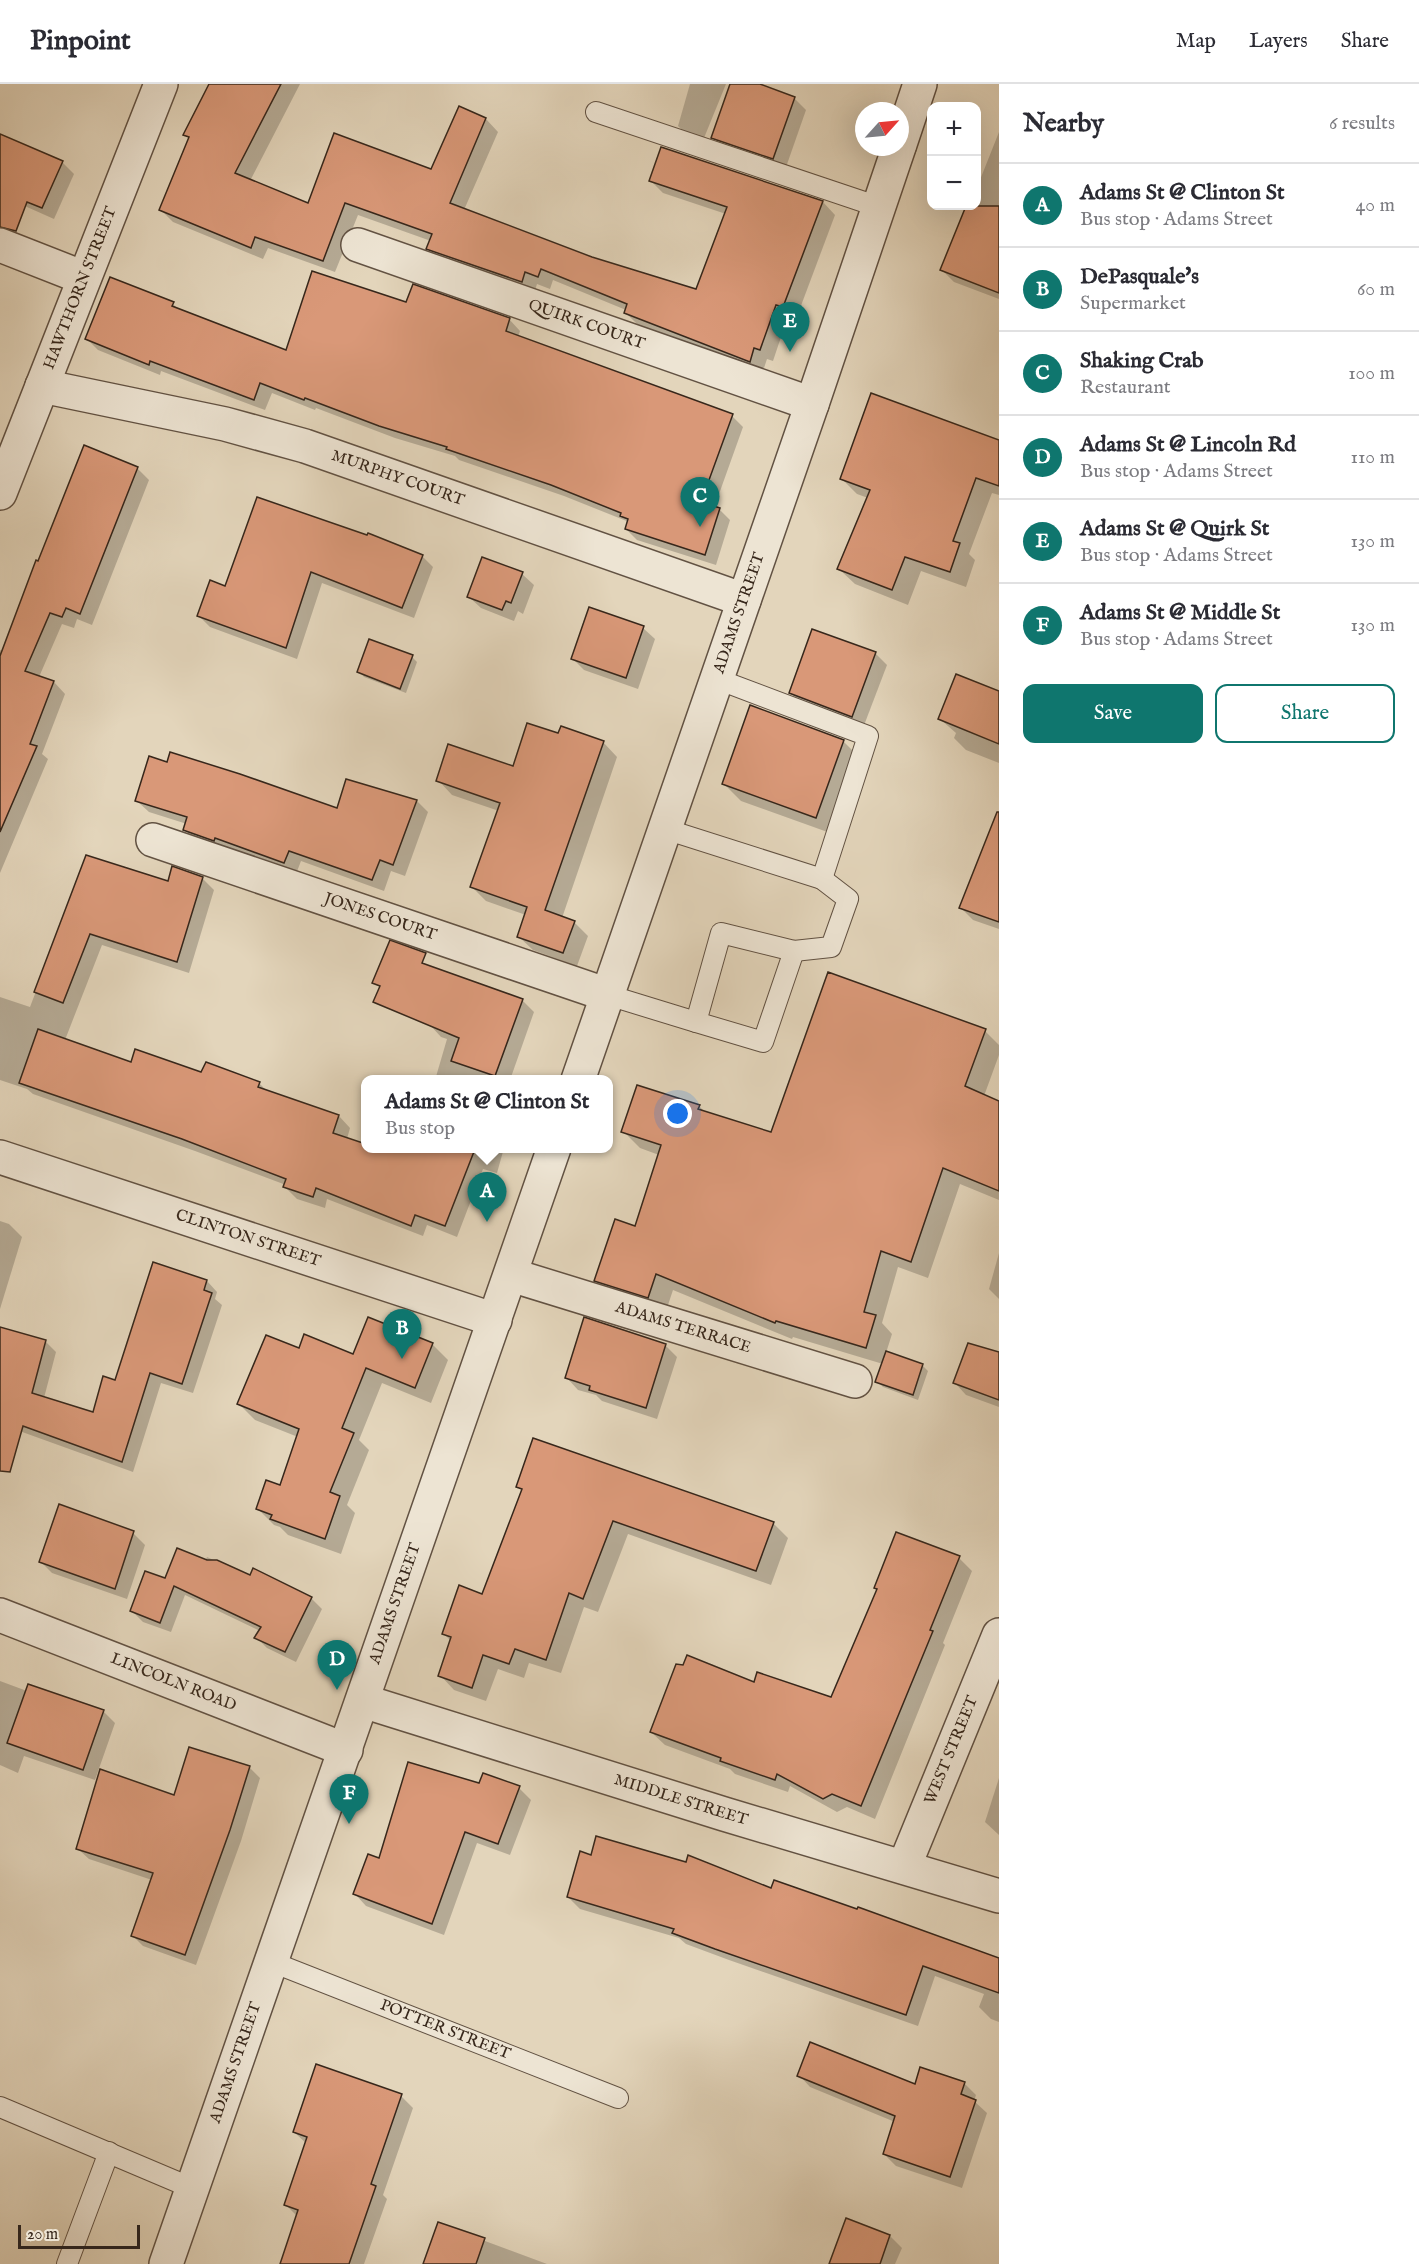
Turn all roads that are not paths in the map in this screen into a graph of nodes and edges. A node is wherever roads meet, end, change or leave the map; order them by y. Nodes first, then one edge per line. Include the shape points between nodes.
1 (161, 84) edge
2 (920, 84) edge
3 (596, 112) dead end
4 (909, 116) edge
5 (895, 156) edge
6 (879, 207) junction
7 (0, 245) edge
8 (358, 245) dead end
9 (84, 278) junction
10 (42, 386) junction
11 (812, 404) junction
12 (0, 493) edge
13 (744, 600) junction
14 (717, 679) junction
15 (665, 829) junction
16 (153, 840) dead end
17 (822, 879) junction
18 (794, 951) junction
19 (608, 995) junction
20 (696, 1022) junction
21 (580, 1075) edge
22 (553, 1153) edge
23 (0, 1157) edge
24 (511, 1275) junction
25 (495, 1320) junction
26 (855, 1381) dead end
27 (0, 1615) edge
28 (999, 1635) edge
29 (363, 1701) junction
30 (346, 1750) junction
31 (904, 1867) junction
32 (999, 1896) edge
33 (272, 1962) junction
34 (618, 2098) dead end
35 (0, 2107) edge
36 (109, 2152) junction
37 (194, 2189) junction
38 (67, 2264) edge
39 (166, 2264) edge

1 - 9 street, HAWTHORN STREET
2 - 4 street, ADAMS STREET
3 - 6 lane
5 - 6 street, ADAMS STREET
6 - 11 street, ADAMS STREET
7 - 9 street
8 - 11 street, QUIRK COURT
9 - 10 street, HAWTHORN STREET
10 - 12 street, HAWTHORN STREET
10 - 13 street, MURPHY COURT via 225,424 304,446
11 - 13 street, ADAMS STREET
13 - 14 street, ADAMS STREET
14 - 15 street, ADAMS STREET
14 - 17 lane via 868,736
15 - 17 lane
15 - 19 street, ADAMS STREET
16 - 19 street, JONES COURT
17 - 18 lane via 849,899 831,947
18 - 20 lane via 763,1042
18 - 20 lane via 721,933
19 - 20 lane
19 - 21 street, ADAMS STREET
22 - 24 street, ADAMS STREET
23 - 25 street, CLINTON STREET
24 - 25 street, ADAMS STREET
24 - 26 street, ADAMS TERRACE
25 - 29 street, ADAMS STREET
27 - 30 street, LINCOLN ROAD
28 - 31 street, WEST STREET
29 - 30 street, ADAMS STREET
29 - 31 street, MIDDLE STREET
30 - 33 street, ADAMS STREET
31 - 32 street, MIDDLE STREET
33 - 34 lane, POTTER STREET
33 - 37 street, ADAMS STREET
35 - 36 lane
36 - 37 lane
36 - 38 lane
37 - 39 street, ADAMS STREET

